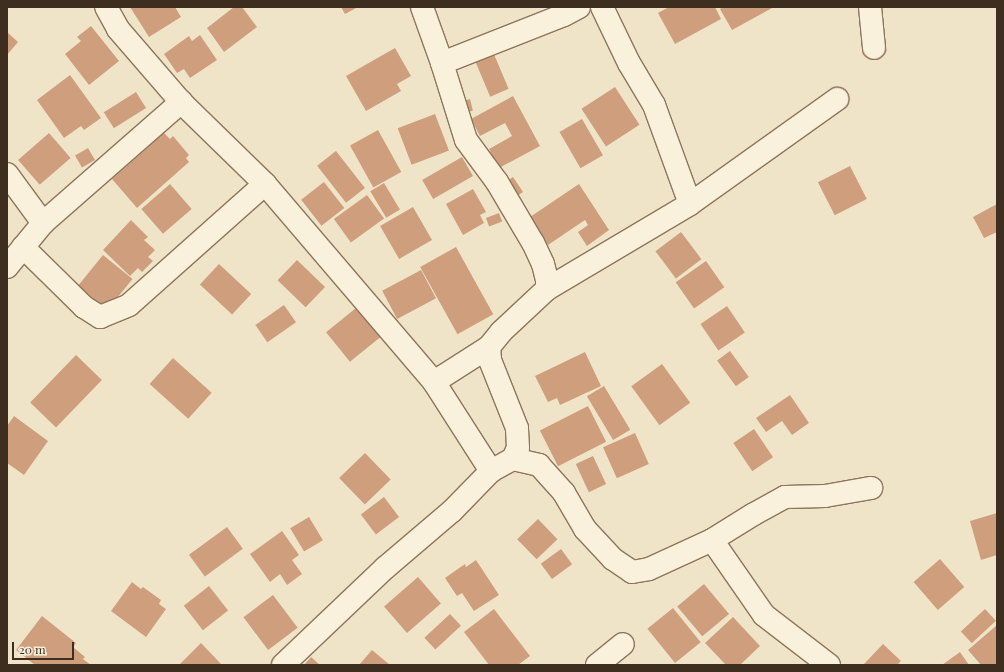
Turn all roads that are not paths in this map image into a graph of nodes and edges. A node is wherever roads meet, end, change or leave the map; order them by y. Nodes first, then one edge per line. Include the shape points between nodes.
1 (106, 7) edge
2 (422, 7) edge
3 (579, 7) edge
4 (602, 7) edge
5 (870, 7) edge
6 (874, 48) dead end
7 (442, 63) junction
8 (837, 99) dead end
9 (181, 102) junction
10 (7, 174) edge
11 (265, 184) junction
12 (690, 204) junction
13 (43, 223) junction
14 (23, 247) junction
15 (7, 267) edge
16 (547, 289) junction
17 (489, 347) junction
18 (434, 382) junction
19 (513, 459) junction
20 (491, 471) junction
21 (871, 488) dead end
22 (712, 540) junction
23 (623, 644) dead end
24 (283, 665) edge
25 (598, 665) edge
26 (829, 665) edge

1 - 9 street via 118,28
2 - 7 street
3 - 7 street
4 - 12 street via 629,63 654,105
5 - 6 street
7 - 16 street via 466,140 497,182 533,243 543,264
8 - 12 street
9 - 11 street
9 - 13 street
10 - 13 street
11 - 14 street via 129,305 100,317 84,308
11 - 18 street
12 - 16 street
13 - 14 street
14 - 15 street
16 - 17 street via 501,332
17 - 18 street
17 - 19 street via 490,360 517,428 518,448
18 - 20 street
19 - 20 street
19 - 22 street via 539,465 564,493 585,529 613,558 632,572 649,569
20 - 24 street via 452,511 385,568
21 - 22 street via 825,496 785,498
22 - 26 street via 764,615
23 - 25 street

